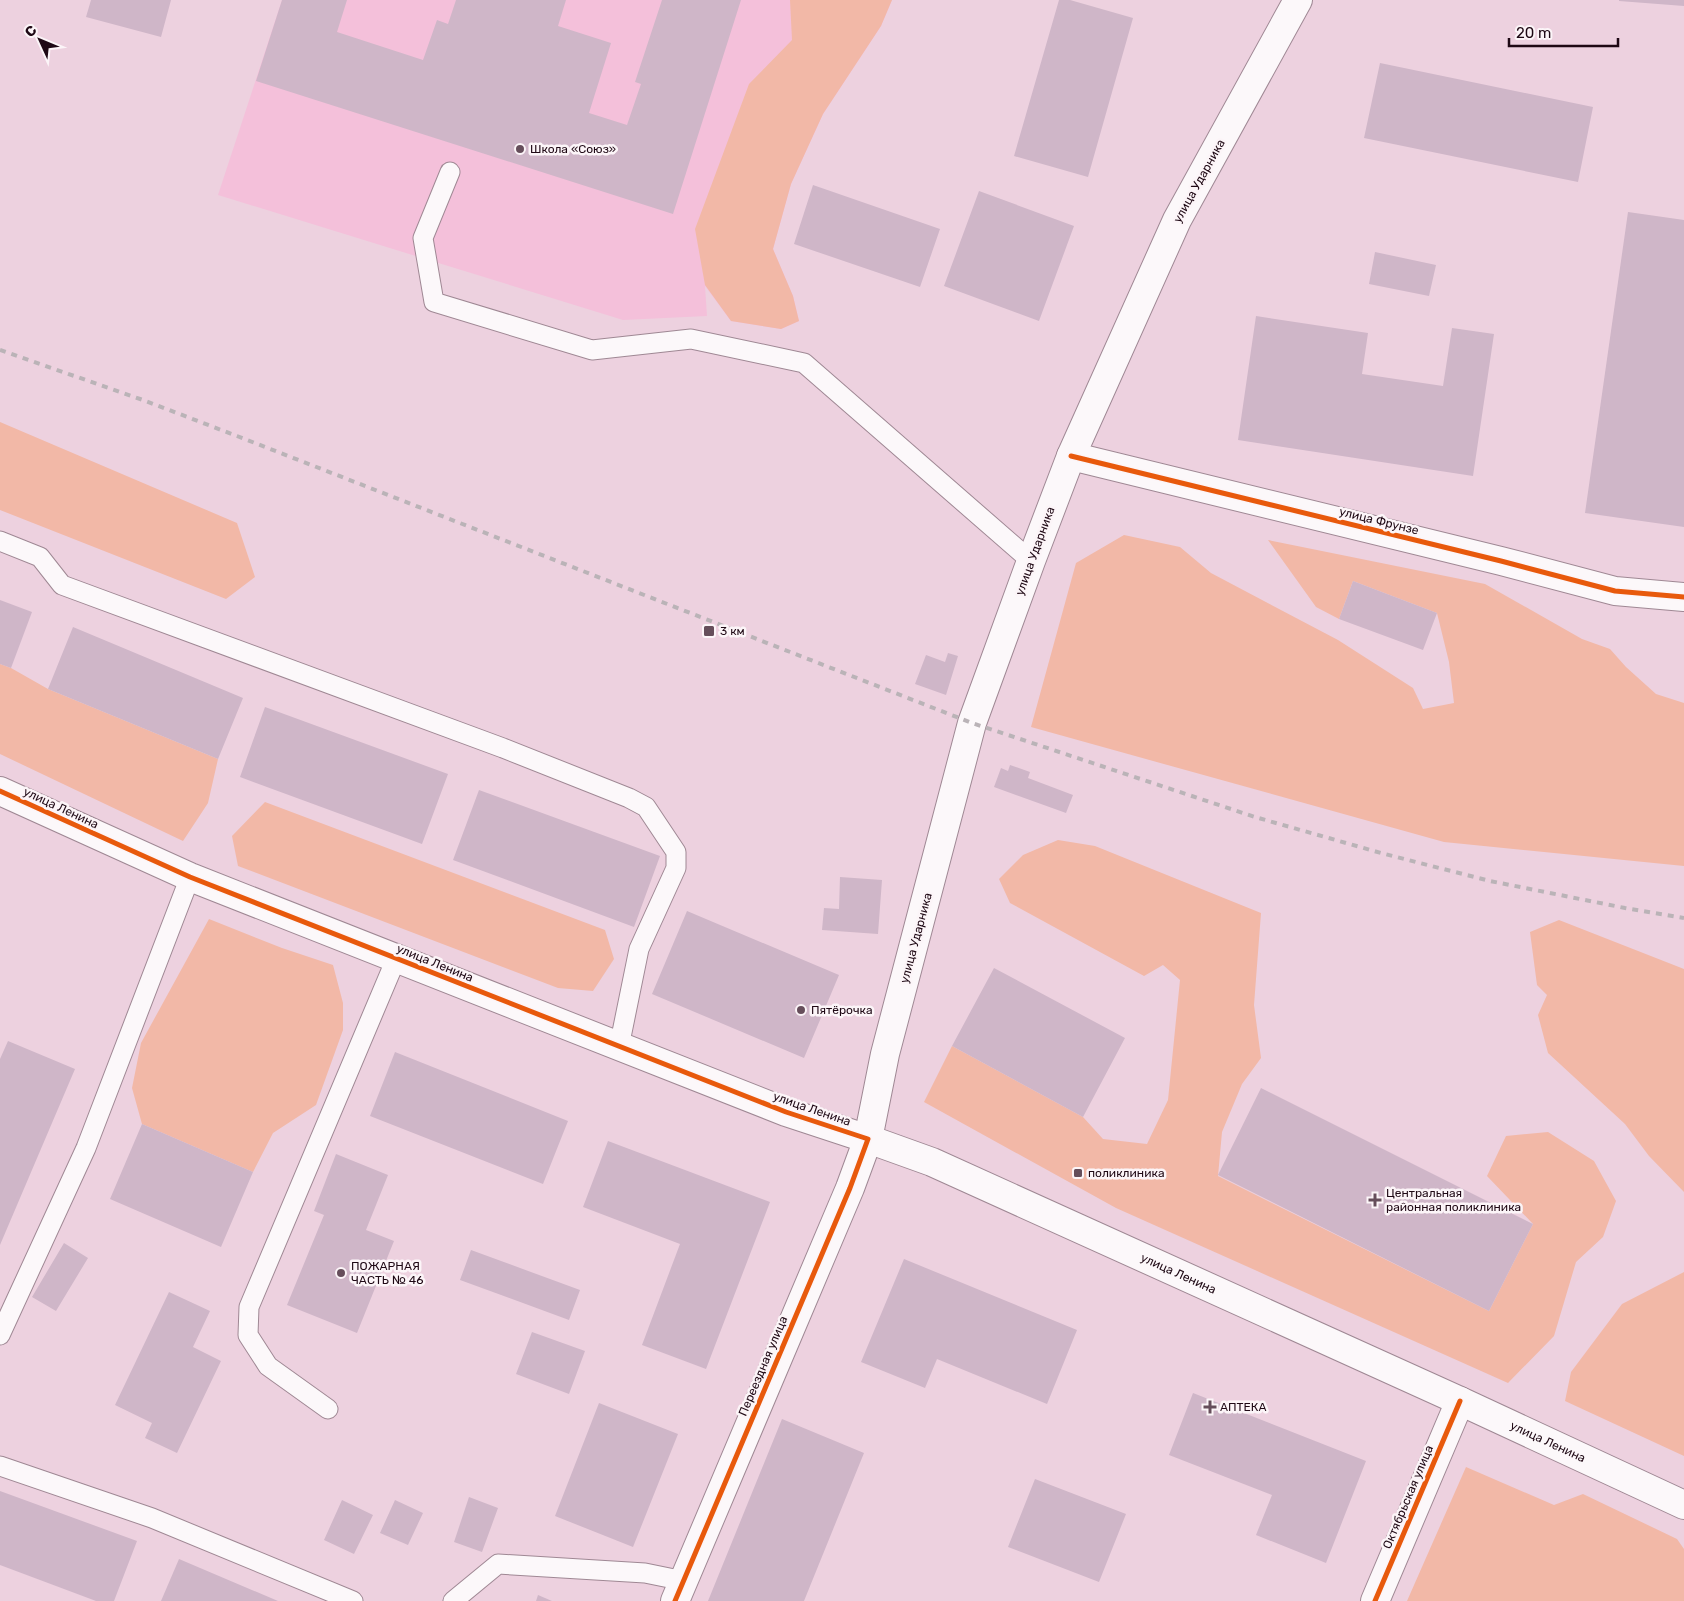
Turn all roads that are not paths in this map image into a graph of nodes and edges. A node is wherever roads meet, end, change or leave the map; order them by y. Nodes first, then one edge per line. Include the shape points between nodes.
1 (1298, 0) edge
2 (450, 172) dead end
3 (1071, 456) junction
4 (0, 541) edge
5 (1031, 561) junction
6 (1684, 597) edge
7 (0, 790) edge
8 (190, 877) junction
9 (396, 958) junction
10 (619, 1047) junction
11 (868, 1139) junction
12 (0, 1336) edge
13 (1460, 1401) junction
14 (328, 1409) dead end
15 (0, 1466) edge
16 (1684, 1505) edge
17 (679, 1591) edge
18 (353, 1601) edge
19 (453, 1601) edge
20 (1375, 1601) edge

1 - 3 street, улица Ударника via 1177,220
2 - 5 lane via 423,238 434,302 592,350 691,339 804,363
3 - 5 street, улица Ударника
3 - 6 street, улица Фрунзе via 1615,591
4 - 10 lane via 40,556 62,585 503,748 646,807 676,852 676,868 639,949
5 - 11 street, улица Ударника via 972,723 885,1054
7 - 8 street, улица Ленина
8 - 9 street, улица Ленина
8 - 12 lane via 86,1148
9 - 10 street, улица Ленина
9 - 14 lane via 249,1307 248,1336 268,1366
10 - 11 street, улица Ленина via 786,1112
11 - 13 street, улица Ленина via 932,1162
11 - 17 street, Переездная улица
13 - 16 street, улица Ленина
13 - 20 street, Октябрьская улица
15 - 18 lane via 152,1518
17 - 19 lane via 645,1572 498,1564

